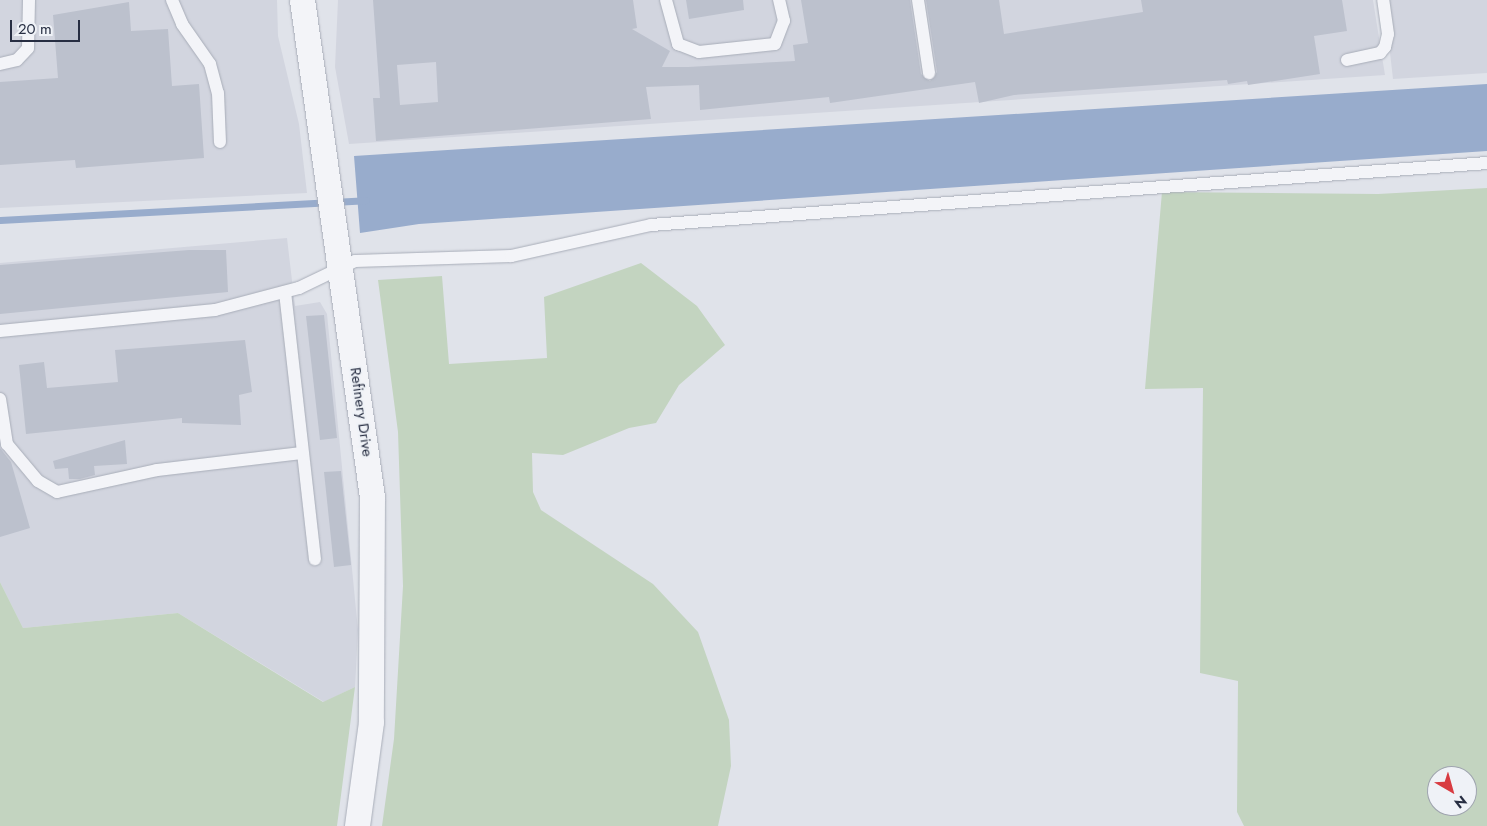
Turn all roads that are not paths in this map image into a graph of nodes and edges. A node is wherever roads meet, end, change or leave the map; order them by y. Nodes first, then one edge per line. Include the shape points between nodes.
1 (29, 0) edge
2 (172, 0) edge
3 (666, 0) edge
4 (779, 0) edge
5 (918, 0) edge
6 (1383, 0) edge
7 (303, 2) edge
8 (1346, 60) dead end
9 (0, 64) edge
10 (929, 73) dead end
11 (220, 142) dead end
12 (1487, 163) edge
13 (341, 267) junction
14 (285, 292) junction
15 (0, 331) edge
16 (0, 399) edge
17 (302, 453) junction
18 (315, 559) dead end
19 (357, 826) edge

1 - 9 lane via 28,48 17,60
2 - 11 lane via 182,24 210,64 218,93
3 - 4 lane via 678,44 699,52 774,44 784,22
5 - 10 lane
6 - 8 lane via 1388,34 1385,47 1380,53
7 - 13 street, Refinery Drive
12 - 13 lane via 651,224 549,251 372,258
13 - 14 lane
13 - 19 street, Refinery Drive via 372,497 371,722
14 - 15 lane via 215,310
14 - 17 lane
16 - 17 lane via 7,444 38,481 57,492 157,470
17 - 18 lane

